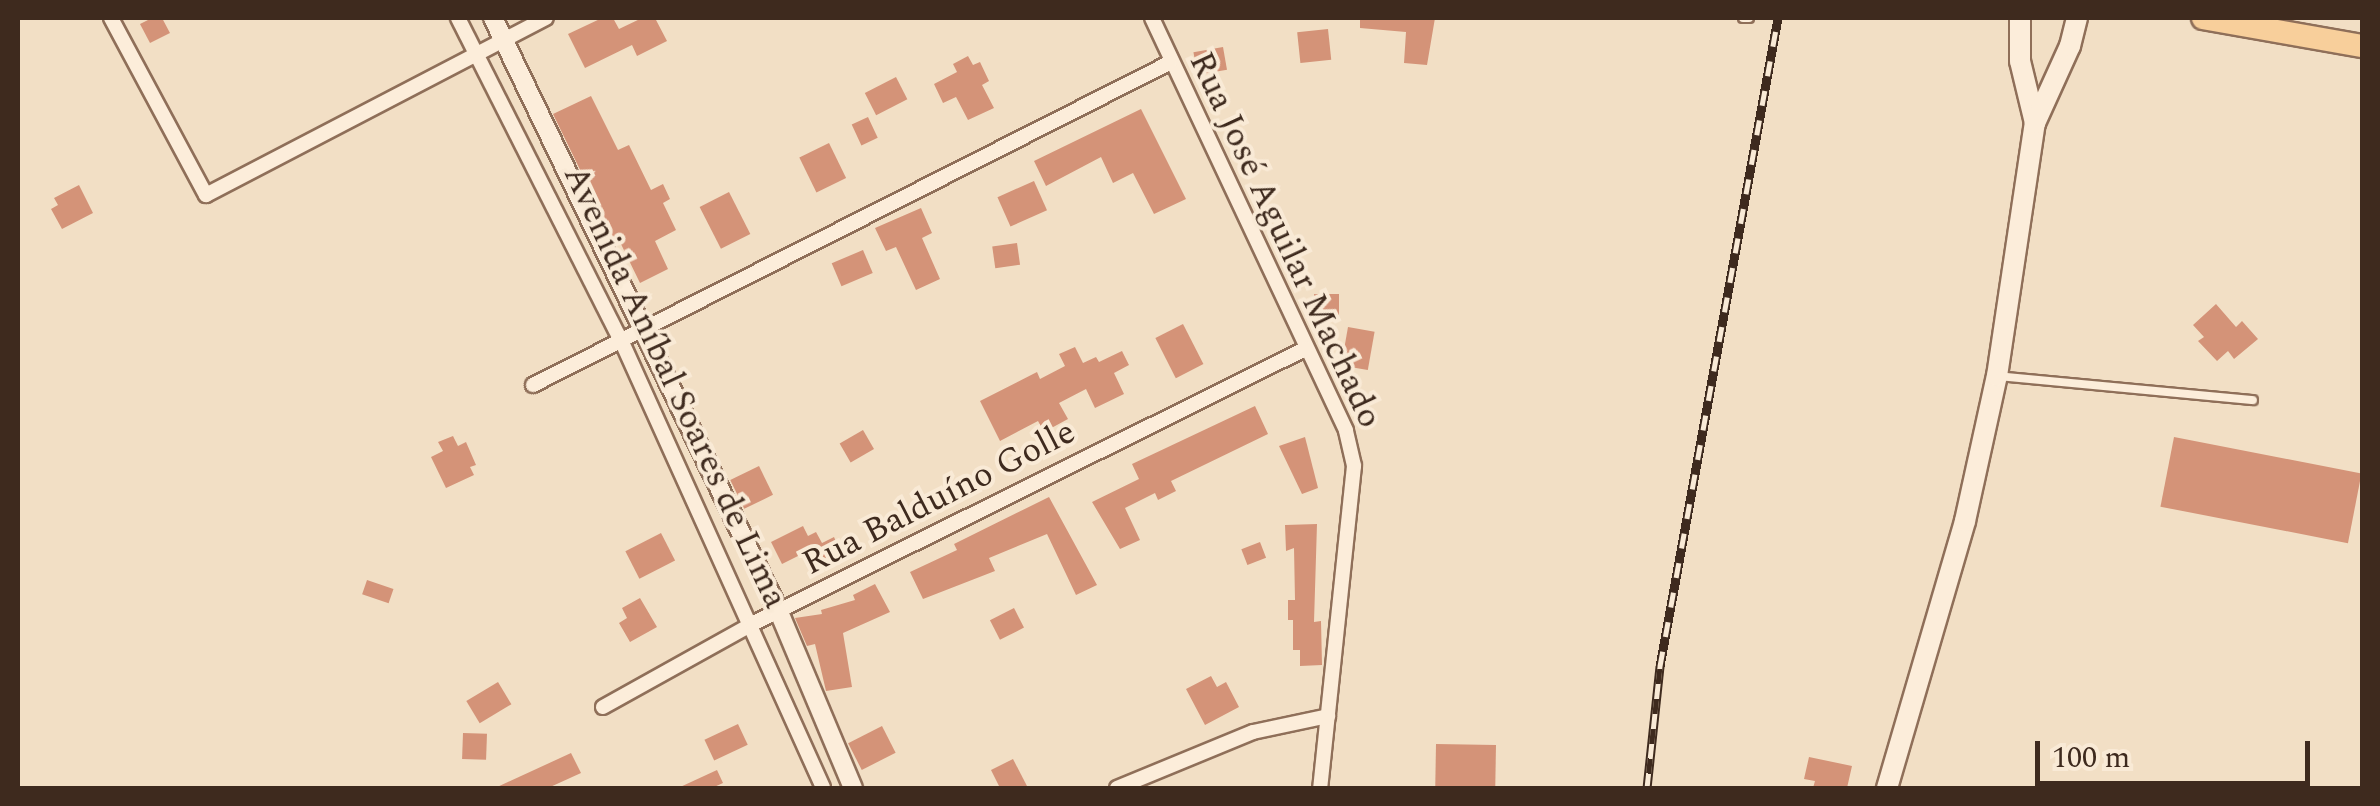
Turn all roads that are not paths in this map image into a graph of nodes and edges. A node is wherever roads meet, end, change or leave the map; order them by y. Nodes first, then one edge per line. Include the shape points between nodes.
1 (111, 18) edge
2 (458, 18) edge
3 (493, 18) edge
4 (546, 18) edge
5 (1152, 18) edge
6 (2020, 18) edge
7 (2077, 18) edge
8 (2202, 18) edge
9 (503, 39) junction
10 (2362, 46) edge
11 (478, 55) junction
12 (1169, 63) junction
13 (2035, 123) junction
14 (642, 331) junction
15 (621, 340) junction
16 (1306, 349) junction
17 (1997, 376) junction
18 (533, 385) dead end
19 (2253, 400) dead end
20 (779, 612) junction
21 (752, 624) junction
22 (603, 707) dead end
23 (1328, 716) junction
24 (824, 788) edge
25 (854, 788) edge
26 (1117, 788) edge
27 (1320, 788) edge
28 (1888, 788) edge

1 - 11 street via 206,194
2 - 11 street, Avenida Aníbal Soares de Lima
3 - 9 street, Avenida Aníbal Soares de Lima
4 - 9 street
5 - 12 street, Rua José Aguilar Machado
6 - 13 main road via 2020,61
7 - 13 main road
8 - 10 main road
9 - 11 street
9 - 14 street, Avenida Aníbal Soares de Lima
11 - 15 street, Avenida Aníbal Soares de Lima
12 - 14 street
12 - 16 street, Rua José Aguilar Machado
13 - 17 main road
14 - 15 street
14 - 20 street, Avenida Aníbal Soares de Lima
15 - 18 street
15 - 21 street, Avenida Aníbal Soares de Lima
16 - 20 street, Rua Balduíno Golle
16 - 23 street, Rua José Aguilar Machado via 1346,431 1354,466
17 - 19 lane
17 - 28 main road via 1965,520
20 - 21 street, Rua Balduíno Golle
20 - 25 street, Avenida Aníbal Soares de Lima
21 - 22 street, Rua Balduíno Golle
21 - 24 street, Avenida Aníbal Soares de Lima
23 - 26 street via 1253,732
23 - 27 street, Rua José Aguilar Machado

